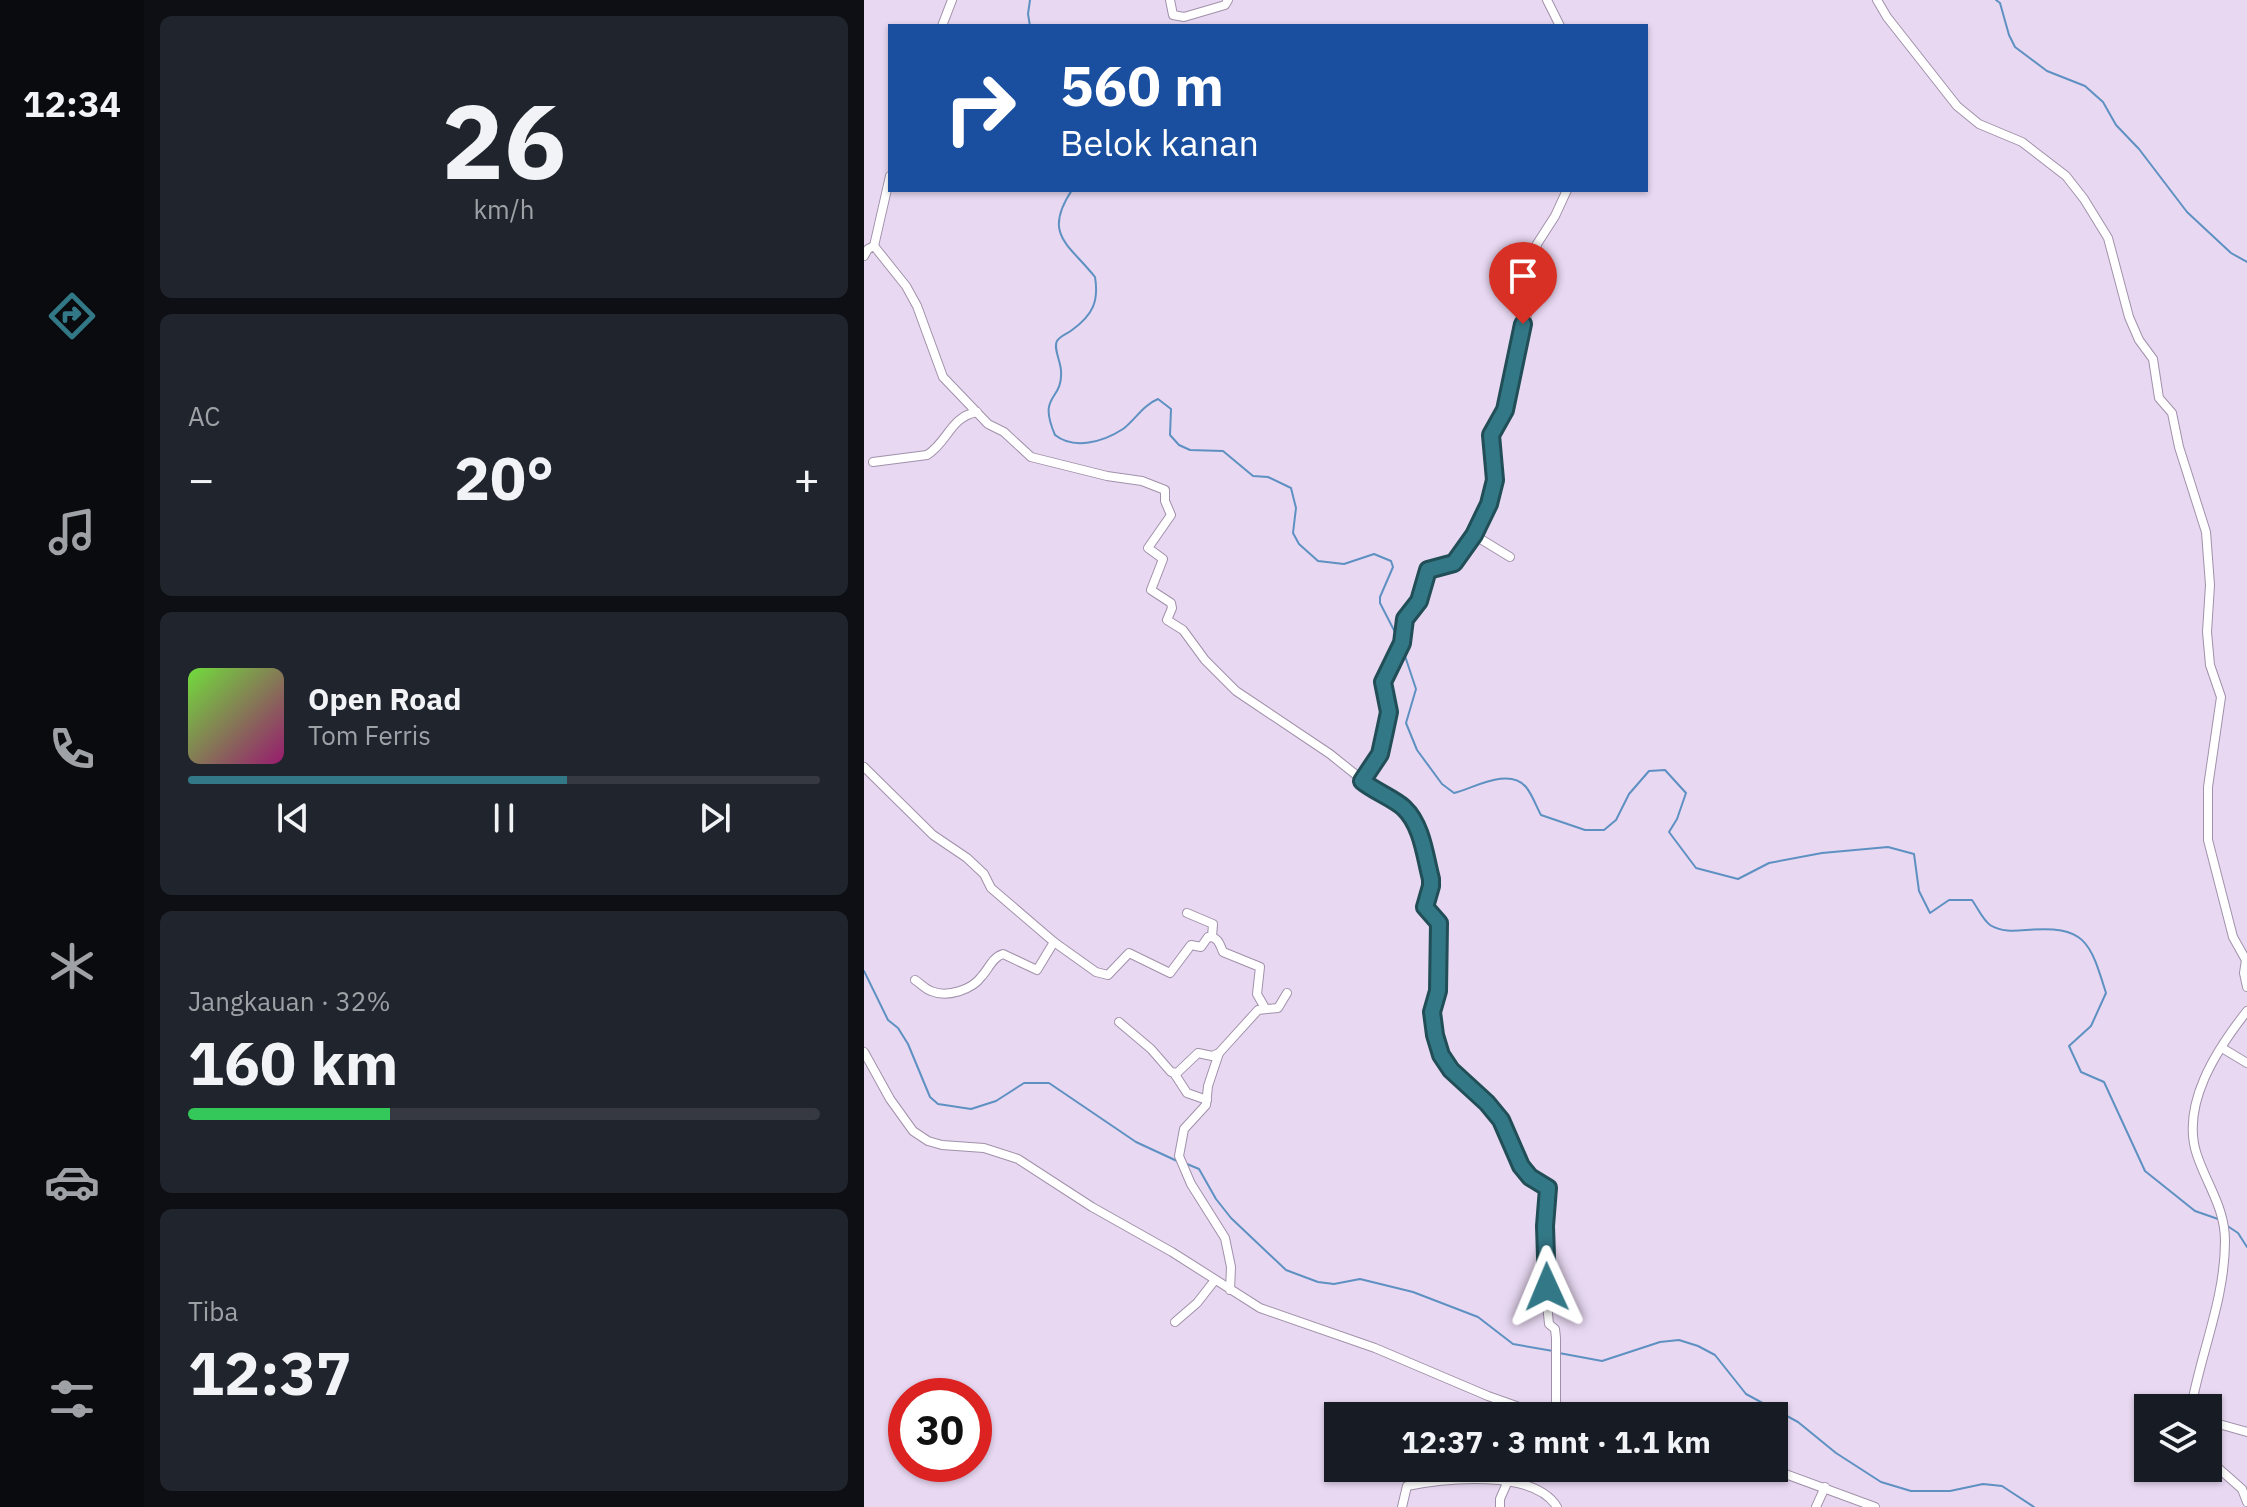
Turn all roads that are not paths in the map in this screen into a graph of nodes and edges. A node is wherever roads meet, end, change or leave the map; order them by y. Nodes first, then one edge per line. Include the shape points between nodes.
1 (952, 0) edge
2 (1170, 0) edge
3 (1228, 0) edge
4 (1547, 0) edge
5 (1877, 0) edge
6 (943, 24) edge
7 (1559, 24) edge
8 (888, 185) edge
9 (1566, 192) edge
10 (874, 246) junction
11 (864, 256) edge
12 (977, 412) junction
13 (873, 462) dead end
14 (1474, 535) junction
15 (1510, 557) dead end
16 (864, 767) edge
17 (1362, 781) junction
18 (1187, 913) dead end
19 (1212, 937) junction
20 (1054, 942) junction
21 (2246, 961) edge
22 (915, 980) dead end
23 (2247, 987) edge
24 (1287, 993) dead end
25 (1265, 1008) junction
26 (2247, 1011) edge
27 (1119, 1022) dead end
28 (2222, 1048) junction
29 (864, 1052) edge
30 (1219, 1053) junction
31 (2247, 1063) edge
32 (1174, 1073) junction
33 (1207, 1100) junction
34 (1215, 1280) junction
35 (1230, 1290) junction
36 (1175, 1322) dead end
37 (2194, 1394) edge
38 (1505, 1402) edge
39 (1559, 1402) edge
40 (2222, 1425) edge
41 (2247, 1432) edge
42 (2222, 1471) edge
43 (1788, 1474) edge
44 (1507, 1483) junction
45 (1825, 1487) junction
46 (2247, 1502) edge
47 (1402, 1507) edge
48 (1500, 1507) edge
49 (1557, 1507) edge
50 (1816, 1507) edge
51 (1875, 1507) edge

1 - 6 street
2 - 3 street via 1173,15 1184,17
4 - 7 street
5 - 21 street via 1957,106 1979,124 2022,142 2066,176 2108,238 2129,317 2153,359 2159,398 2172,413 2206,532 2207,632 2210,665 2221,697 2208,787 2208,840 2233,937
8 - 10 street
9 - 14 street via 1537,244 1505,410 1491,435 1495,480
10 - 11 street
10 - 12 street via 917,306 943,377
12 - 13 street via 960,418 927,455
12 - 17 street via 1031,457 1165,490 1171,515 1148,548 1163,559 1151,590 1173,606 1169,623 1183,630 1236,691
14 - 15 street
14 - 17 street via 1454,563 1428,570 1419,601 1405,619 1402,643 1383,682 1389,712 1380,754
16 - 20 street
17 - 39 street via 1403,807 1422,843 1431,886 1425,907 1439,923 1438,991 1432,1012 1441,1055 1501,1120 1521,1166 1548,1188 1548,1314 1555,1329
18 - 19 street via 1213,924
19 - 20 street via 1201,947 1191,945 1170,973 1129,953 1108,975
19 - 25 street via 1223,952 1260,967 1257,994
20 - 22 street via 1037,970 1003,954 969,989 941,993
21 - 23 street
24 - 25 street via 1278,1008
25 - 30 street
26 - 28 street
27 - 32 street
28 - 31 street
28 - 37 street via 2196,1106 2197,1155 2224,1229 2218,1303
29 - 34 street via 890,1099 920,1136 935,1144 984,1148 1018,1159
30 - 32 street via 1198,1053
30 - 33 street
32 - 33 street via 1187,1093
33 - 35 street via 1184,1129 1179,1156 1225,1238
34 - 35 street
34 - 36 street
35 - 38 street via 1260,1308
40 - 41 street
42 - 46 street via 2242,1489
43 - 45 street
44 - 47 street via 1472,1478 1407,1486
44 - 48 street
44 - 49 street via 1541,1489
45 - 50 street
45 - 51 street

